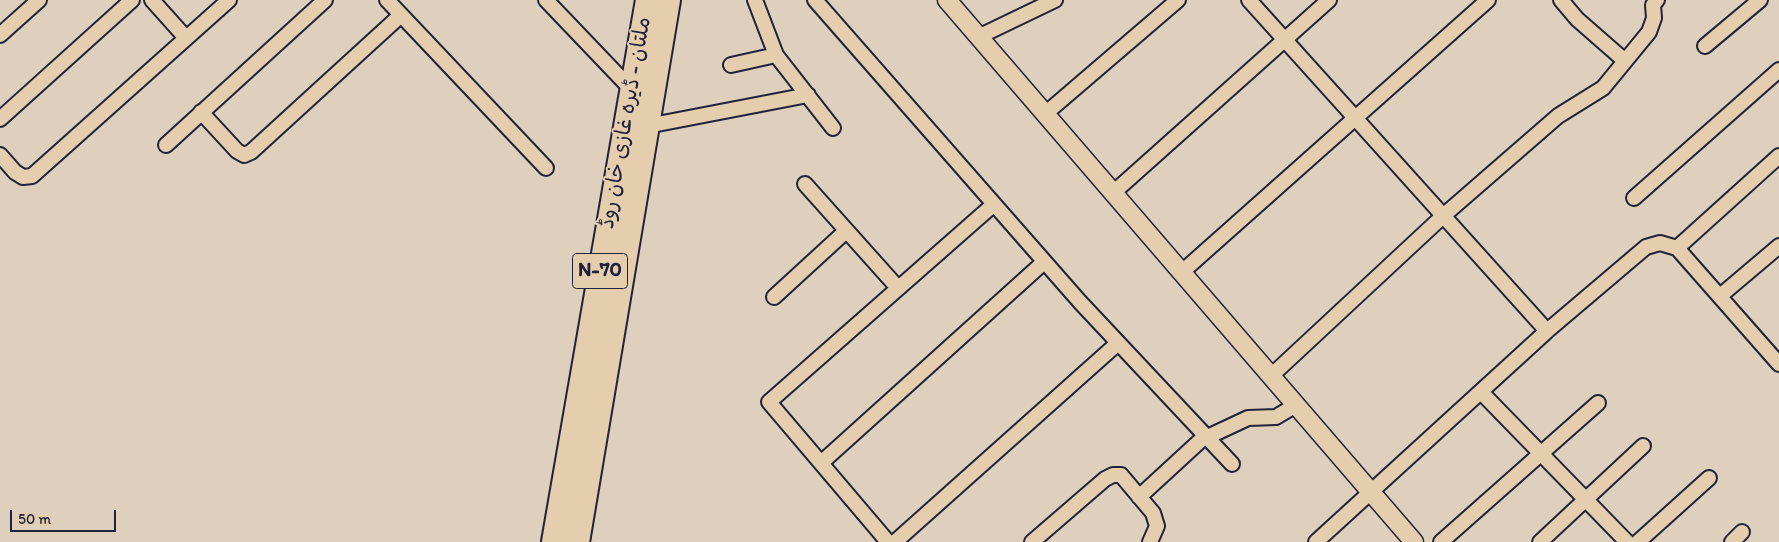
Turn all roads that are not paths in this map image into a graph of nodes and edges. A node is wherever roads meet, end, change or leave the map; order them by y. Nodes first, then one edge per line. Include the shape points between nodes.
1 (38, 0) edge
2 (132, 0) edge
3 (152, 0) edge
4 (229, 0) edge
5 (325, 0) edge
6 (387, 0) edge
7 (546, 0) edge
8 (648, 0) edge
9 (668, 0) edge
10 (755, 0) edge
11 (815, 0) edge
12 (947, 0) edge
13 (1054, 0) edge
14 (1178, 0) edge
15 (1249, 0) edge
16 (1330, 0) edge
17 (1488, 0) edge
18 (1561, 0) edge
19 (1657, 0) edge
20 (1760, 0) edge
21 (401, 15) junction
22 (0, 34) edge
23 (978, 37) junction
24 (186, 38) junction
25 (1285, 41) junction
26 (1705, 46) dead end
27 (776, 55) junction
28 (1624, 61) junction
29 (731, 65) dead end
30 (1779, 70) edge
31 (632, 90) junction
32 (808, 95) junction
33 (201, 112) junction
34 (1045, 114) junction
35 (0, 119) edge
36 (1356, 119) junction
37 (647, 126) junction
38 (832, 128) dead end
39 (166, 145) dead end
40 (0, 155) edge
41 (1779, 156) edge
42 (546, 168) dead end
43 (805, 184) dead end
44 (1113, 193) junction
45 (1634, 198) dead end
46 (993, 204) junction
47 (1443, 216) junction
48 (846, 230) junction
49 (1779, 246) edge
50 (1677, 248) junction
51 (1044, 262) junction
52 (1182, 272) junction
53 (898, 288) junction
54 (1720, 296) junction
55 (774, 297) dead end
56 (1547, 332) junction
57 (1118, 342) junction
58 (1777, 359) edge
59 (1271, 376) junction
60 (1480, 392) junction
61 (1598, 403) dead end
62 (1296, 405) junction
63 (1208, 437) junction
64 (1643, 446) dead end
65 (1540, 454) junction
66 (821, 463) junction
67 (1232, 464) dead end
68 (1709, 478) dead end
69 (576, 481) junction
70 (1371, 492) junction
71 (1140, 497) junction
72 (1586, 500) junction
73 (554, 542) edge
74 (577, 542) edge
75 (888, 542) edge
76 (895, 542) edge
77 (1032, 542) edge
78 (1150, 542) edge
79 (1316, 542) edge
80 (1414, 542) edge
81 (1441, 542) edge
82 (1540, 542) edge
83 (1627, 542) edge
84 (1638, 542) edge

1 - 22 street
2 - 35 street
3 - 24 street
4 - 24 street
5 - 33 street
6 - 21 street
7 - 31 street
8 - 31 highway, ملتان - ڈیرہ غازی خان روڈ / N-70
9 - 37 highway, ملتان - ڈیرہ غازی خان روڈ / N-70
10 - 27 street
11 - 46 street
12 - 23 street
13 - 23 street
14 - 34 street
15 - 25 street
16 - 25 street
17 - 36 street
18 - 28 street
19 - 28 street via 1653,5 1654,18 1649,32
20 - 26 street
21 - 33 street via 251,152 244,155 237,151
21 - 42 street
23 - 34 street
24 - 40 street via 32,176 23,177 15,172
25 - 36 street
25 - 44 street
27 - 29 street
27 - 32 street
28 - 47 street via 1603,88 1558,116
30 - 45 street
31 - 69 highway, ملتان - ڈیرہ غازی خان روڈ / N-70
32 - 37 street
32 - 38 street
33 - 39 street
34 - 44 street
36 - 47 street
36 - 52 street
37 - 69 highway, ملتان - ڈیرہ غازی خان روڈ / N-70
41 - 50 street
43 - 48 street
44 - 52 street
46 - 51 street
46 - 53 street
47 - 56 street
47 - 59 street
48 - 53 street
48 - 55 street
49 - 54 street
50 - 54 street
50 - 56 street via 1660,243 1646,246
51 - 57 street
51 - 66 street
52 - 59 street
53 - 66 street via 769,402
54 - 58 street
56 - 60 street
57 - 63 street
57 - 76 street
59 - 62 street
60 - 65 street
60 - 70 street
61 - 65 street
62 - 63 street via 1276,417 1248,418
62 - 70 street
63 - 67 street
63 - 71 street
64 - 72 street
65 - 72 street
65 - 81 street
66 - 75 street
68 - 84 street
69 - 73 highway, ملتان - ڈیرہ غازی خان روڈ / N-70
69 - 74 highway, ملتان - ڈیرہ غازی خان روڈ / N-70
70 - 79 street
70 - 80 street
71 - 77 street via 1121,475 1114,475
71 - 78 street via 1153,513 1157,526
72 - 82 street
72 - 83 street

